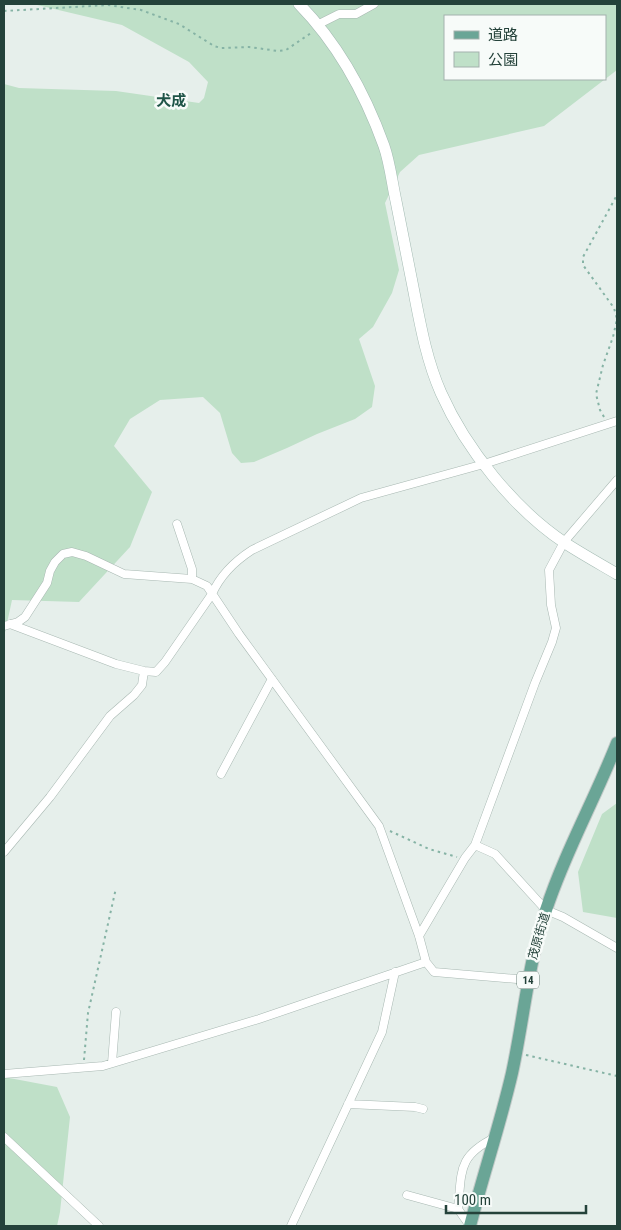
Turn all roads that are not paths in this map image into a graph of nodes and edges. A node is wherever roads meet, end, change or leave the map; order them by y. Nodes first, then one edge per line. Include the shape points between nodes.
1 (299, 4) edge
2 (374, 4) edge
3 (319, 24) junction
4 (617, 420) edge
5 (484, 464) junction
6 (617, 480) edge
7 (177, 524) dead end
8 (564, 542) junction
9 (617, 574) edge
10 (192, 579) junction
11 (212, 594) junction
12 (7, 625) edge
13 (144, 671) junction
14 (272, 679) junction
15 (617, 743) edge
16 (221, 774) dead end
17 (475, 845) junction
18 (4, 852) edge
19 (546, 910) junction
20 (419, 936) junction
21 (617, 948) edge
22 (426, 962) junction
23 (395, 972) junction
24 (528, 980) junction
25 (116, 1012) dead end
26 (112, 1064) junction
27 (4, 1074) edge
28 (348, 1104) junction
29 (423, 1109) dead end
30 (4, 1137) edge
31 (496, 1137) junction
32 (407, 1195) dead end
33 (458, 1209) junction
34 (99, 1226) edge
35 (291, 1226) edge
36 (470, 1226) edge

1 - 3 street
2 - 3 street via 356,14 338,14
3 - 5 street via 355,78 384,148 427,354 441,393
4 - 5 street
5 - 8 street via 510,494
5 - 11 street via 361,498 252,550 217,582
6 - 8 street
7 - 10 street via 192,569
8 - 9 street
8 - 17 street via 548,570 556,628 552,642
10 - 11 street via 207,586
10 - 12 street via 124,574 86,556 72,552 63,554 55,562 25,617
11 - 13 street via 165,662 156,672
11 - 14 street
12 - 13 street
13 - 18 street via 142,685 110,716
14 - 16 street
14 - 20 street via 379,826
15 - 19 main road, 茂原街道 / 14
17 - 19 street via 495,854
17 - 20 street via 464,858
19 - 21 street
19 - 24 main road, 茂原街道 / 14
20 - 22 street
22 - 23 street
22 - 24 street via 434,972
23 - 26 street via 259,1019
23 - 28 street via 382,1032
24 - 31 main road, 茂原街道 / 14 via 516,1053
25 - 26 street
26 - 27 street
28 - 29 street
28 - 35 street
30 - 34 street
31 - 33 street via 479,1145 463,1164
31 - 36 main road, 茂原街道 / 14
32 - 33 street
33 - 36 street

